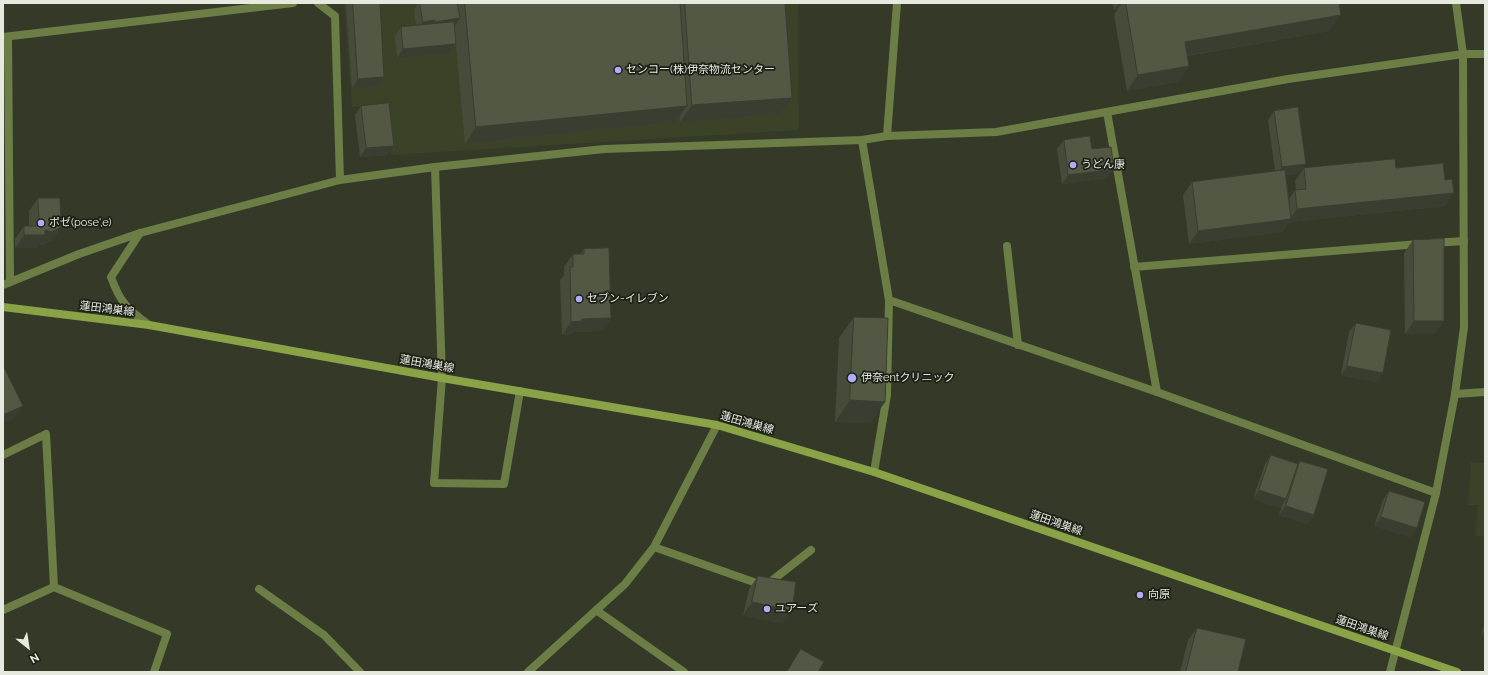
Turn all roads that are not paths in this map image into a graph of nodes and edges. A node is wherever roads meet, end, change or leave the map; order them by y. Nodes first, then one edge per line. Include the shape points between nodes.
1 (293, 3) edge
2 (318, 3) edge
3 (897, 3) edge
4 (1456, 3) edge
5 (6, 37) edge
6 (1463, 54) junction
7 (1485, 54) edge
8 (1107, 112) junction
9 (887, 136) junction
10 (862, 140) junction
11 (435, 167) junction
12 (340, 180) junction
13 (140, 233) junction
14 (1464, 241) junction
15 (1007, 246) dead end
16 (1134, 267) junction
17 (6, 284) edge
18 (889, 300) junction
19 (3, 307) edge
20 (148, 324) junction
21 (1018, 345) junction
22 (442, 378) junction
23 (520, 391) junction
24 (1156, 392) junction
25 (1485, 392) edge
26 (1455, 394) junction
27 (717, 425) junction
28 (3, 455) edge
29 (874, 472) junction
30 (1436, 493) junction
31 (654, 547) junction
32 (811, 550) dead end
33 (54, 587) junction
34 (259, 589) dead end
35 (3, 610) edge
36 (596, 610) junction
37 (1395, 651) junction
38 (154, 672) edge
39 (360, 672) edge
40 (528, 672) edge
41 (684, 672) edge
42 (1390, 672) edge
43 (1457, 672) edge

1 - 5 street
2 - 12 street via 335,16
3 - 9 street
4 - 6 street
5 - 17 street
6 - 7 street
6 - 8 street via 1288,79
6 - 14 street
8 - 9 street via 996,132
8 - 16 street
9 - 10 street
10 - 11 street via 604,149
10 - 18 street
11 - 12 street
11 - 22 street
12 - 13 street
13 - 17 street via 79,254
13 - 20 street via 111,276 118,296 131,311
14 - 16 street
14 - 26 street via 1464,327
15 - 21 street
16 - 24 street
18 - 21 street
18 - 29 street via 887,395
19 - 20 main road, 蓮田鴻巣線
20 - 22 main road, 蓮田鴻巣線
21 - 24 street
22 - 23 main road, 蓮田鴻巣線
22 - 23 street via 434,483 504,484
23 - 27 main road, 蓮田鴻巣線
24 - 30 street
25 - 26 street
26 - 30 street
27 - 29 main road, 蓮田鴻巣線
27 - 31 street
28 - 33 street via 46,434
29 - 37 main road, 蓮田鴻巣線
30 - 37 street
31 - 32 street via 765,586
31 - 36 street via 625,584
33 - 35 street
33 - 38 street via 167,634
34 - 39 street via 324,635
36 - 40 street
36 - 41 street
37 - 42 street
37 - 43 main road, 蓮田鴻巣線

